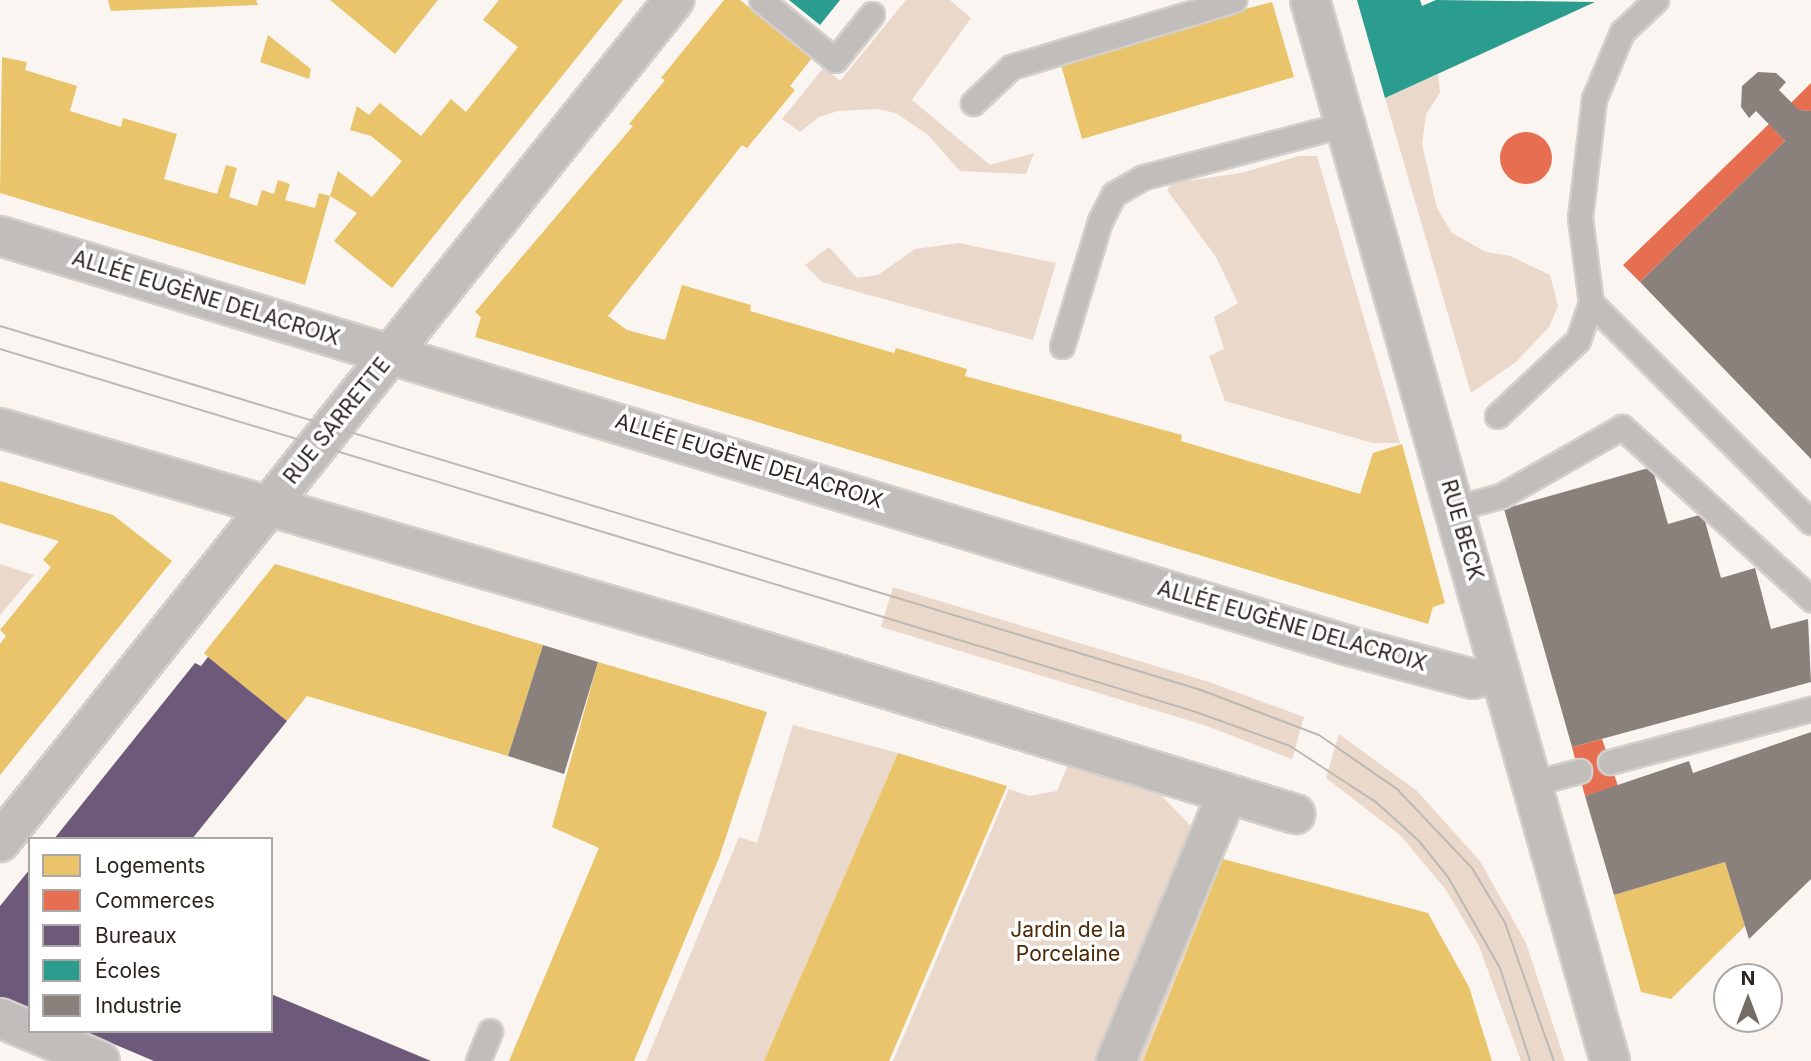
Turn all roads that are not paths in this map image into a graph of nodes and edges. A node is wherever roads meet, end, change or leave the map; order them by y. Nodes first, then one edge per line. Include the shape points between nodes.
1 (674, 0) edge
2 (761, 0) edge
3 (1234, 0) edge
4 (1310, 0) edge
5 (1656, 0) edge
6 (872, 14) dead end
7 (973, 103) dead end
8 (1346, 124) junction
9 (0, 236) edge
10 (1591, 303) junction
11 (1062, 346) dead end
12 (392, 354) junction
13 (1497, 416) dead end
14 (0, 428) edge
15 (267, 508) junction
16 (1456, 508) junction
17 (1811, 522) edge
18 (1811, 599) edge
19 (1499, 672) junction
20 (1811, 709) edge
21 (1610, 762) dead end
22 (1579, 771) dead end
23 (1530, 784) junction
24 (1227, 794) junction
25 (1294, 814) dead end
26 (0, 842) edge
27 (0, 1018) edge
28 (28, 1030) edge
29 (490, 1031) dead end
30 (36, 1033) edge
31 (100, 1061) edge
32 (478, 1061) edge
33 (1116, 1061) edge
34 (1610, 1061) edge

1 - 12 street, RUE SARRETTE
2 - 6 lane via 835,60
3 - 7 lane via 1011,66
4 - 8 street, RUE BECK
5 - 10 lane via 1622,32 1594,99 1580,218
8 - 11 lane via 1144,177 1114,194 1100,221
8 - 16 street, RUE BECK
9 - 12 street, ALLÉE EUGÈNE DELACROIX
10 - 13 lane via 1578,340
10 - 17 lane
12 - 15 street, RUE SARRETTE
12 - 19 street, ALLÉE EUGÈNE DELACROIX via 1346,645 1473,678
14 - 15 street
15 - 24 street via 691,629
15 - 26 street, RUE SARRETTE
16 - 18 lane via 1501,496 1622,427
16 - 19 street, RUE BECK
19 - 23 street, RUE BECK
20 - 21 lane
22 - 23 lane
23 - 34 street, RUE BECK
24 - 25 street
24 - 33 street
27 - 28 street
29 - 32 lane
30 - 31 street

